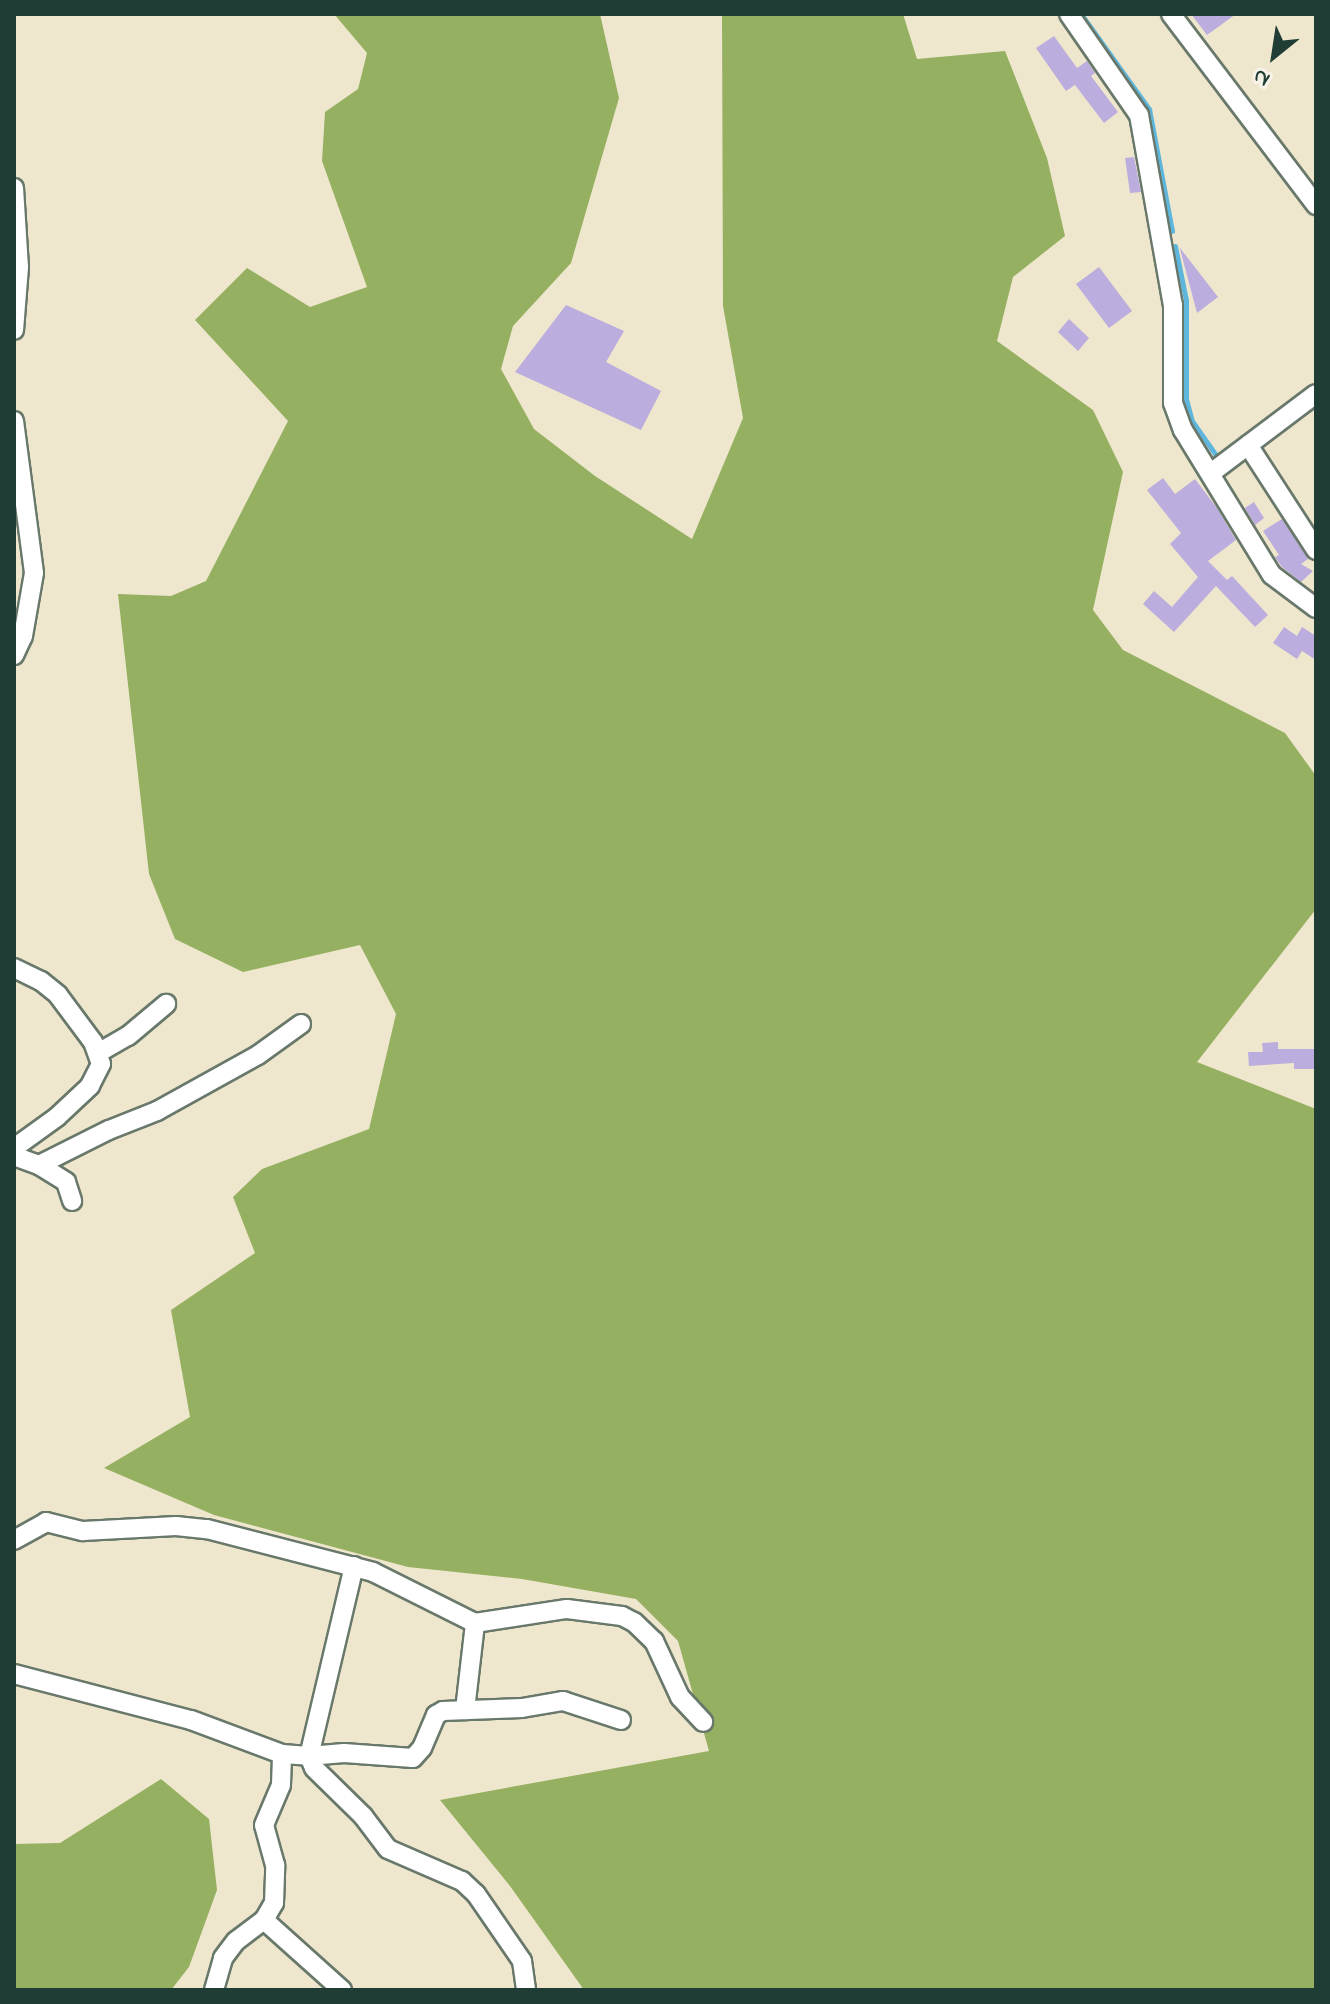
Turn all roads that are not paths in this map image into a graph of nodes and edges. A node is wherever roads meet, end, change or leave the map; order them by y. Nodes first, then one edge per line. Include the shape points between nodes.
1 (1069, 14) edge
2 (1171, 14) edge
3 (14, 188) edge
4 (1316, 205) edge
5 (14, 330) edge
6 (1316, 394) edge
7 (14, 421) edge
8 (1248, 445) junction
9 (1211, 473) junction
10 (1316, 550) edge
11 (1316, 608) edge
12 (14, 655) edge
13 (14, 968) edge
14 (166, 1004) dead end
15 (301, 1024) dead end
16 (98, 1053) junction
17 (14, 1148) edge
18 (14, 1156) edge
19 (39, 1165) junction
20 (72, 1201) dead end
21 (14, 1540) edge
22 (354, 1566) junction
23 (475, 1623) junction
24 (14, 1674) edge
25 (465, 1710) junction
26 (621, 1720) dead end
27 (703, 1722) dead end
28 (282, 1754) junction
29 (309, 1756) junction
30 (264, 1920) junction
31 (214, 1990) edge
32 (342, 1990) edge
33 (526, 1990) edge

1 - 9 street via 1139,115 1173,305 1173,403 1183,430
2 - 4 street
3 - 5 street via 19,267
6 - 8 street
7 - 12 street via 34,573 23,636
8 - 9 street
8 - 10 street
9 - 11 street via 1272,575
13 - 16 street via 58,995
14 - 16 street
15 - 19 street via 258,1055 157,1111
16 - 17 street via 101,1064 90,1086
18 - 19 street
19 - 20 street via 66,1182
21 - 22 street via 46,1522 83,1531 176,1526 248,1538
22 - 23 street
22 - 29 street
23 - 25 street
23 - 27 street via 567,1609 622,1616 654,1641 680,1697
24 - 28 street via 191,1720
25 - 26 street via 563,1701
25 - 29 street via 438,1713 413,1758
28 - 29 street
28 - 30 street via 281,1785 264,1825 277,1884
29 - 33 street via 388,1849 462,1881 476,1894 522,1961
30 - 31 street via 230,1948
30 - 32 street

